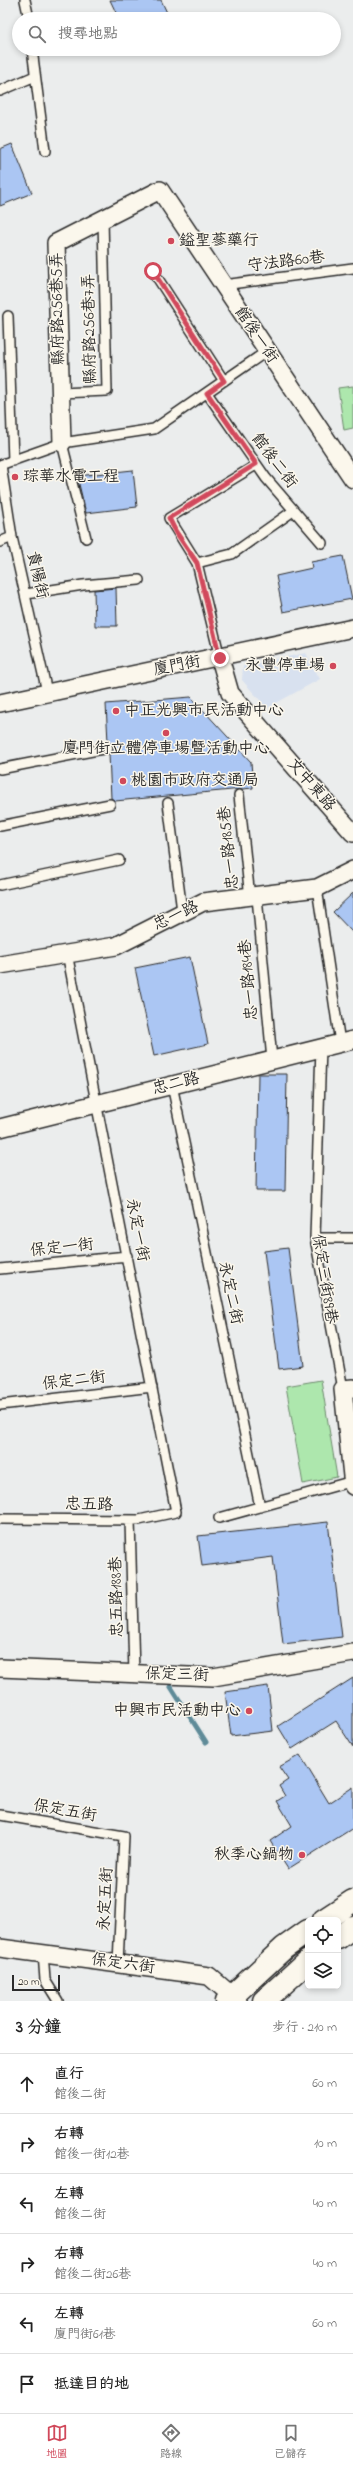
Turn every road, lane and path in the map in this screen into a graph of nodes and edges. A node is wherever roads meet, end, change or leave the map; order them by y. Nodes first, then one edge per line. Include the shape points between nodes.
1 (25, 0) edge
2 (28, 12) edge
3 (33, 56) edge
4 (35, 76) junction
5 (0, 91) edge
6 (45, 151) dead end
7 (160, 190) joint
8 (103, 219) junction
9 (353, 268) edge
10 (153, 271) dead end
11 (223, 285) junction
12 (8, 316) dead end
13 (267, 351) junction
14 (224, 381) junction
15 (60, 393) junction
16 (207, 393) junction
17 (62, 443) junction
18 (13, 461) junction
19 (256, 464) junction
20 (0, 465) edge
21 (353, 479) edge
22 (293, 511) junction
23 (12, 537) junction
24 (86, 538) dead end
25 (0, 542) edge
26 (322, 543) dead end
27 (197, 563) junction
28 (139, 580) dead end
29 (26, 594) junction
30 (353, 628) edge
31 (220, 658) junction
32 (47, 692) junction
33 (0, 703) edge
34 (108, 748) dead end
35 (0, 768) edge
36 (239, 795) dead end
37 (168, 803) dead end
38 (110, 804) dead end
39 (0, 826) edge
40 (353, 833) edge
41 (119, 860) dead end
42 (353, 870) edge
43 (0, 885) edge
44 (318, 888) junction
45 (253, 897) junction
46 (182, 911) junction
47 (67, 954) junction
48 (0, 965) edge
49 (346, 1042) edge
50 (320, 1047) junction
51 (272, 1060) junction
52 (172, 1085) junction
53 (98, 1103) junction
54 (0, 1128) edge
55 (316, 1238) junction
56 (353, 1238) edge
57 (127, 1256) junction
58 (0, 1269) edge
59 (152, 1387) junction
60 (348, 1389) edge
61 (0, 1405) edge
62 (352, 1481) edge
63 (353, 1486) edge
64 (260, 1506) junction
65 (176, 1512) joint
66 (219, 1518) dead end
67 (0, 1519) edge
68 (130, 1520) junction
69 (353, 1653) edge
70 (0, 1668) edge
71 (134, 1674) junction
72 (0, 1815) edge
73 (124, 1836) joint
74 (353, 1901) edge
75 (329, 1917) edge
76 (353, 1927) edge
77 (305, 1933) edge
78 (341, 1936) edge
79 (0, 1948) edge
80 (43, 1953) junction
81 (118, 1963) junction
82 (305, 1964) edge
83 (232, 1999) edge
84 (58, 2001) edge
85 (264, 2001) edge

1 - 2 lane
3 - 4 lane
4 - 5 lane
4 - 6 lane
7 - 8 street, 縣府路256巷5弄
7 - 11 street, 館後一街
8 - 15 street, 縣府路256巷5弄 via 56,243
8 - 15 lane, 縣府路256巷7弄 via 107,391
9 - 11 lane, 守法路60巷
10 - 14 lane
11 - 13 street, 館後一街
12 - 18 lane
13 - 14 lane
13 - 21 street, 館後一街
14 - 16 lane
15 - 17 street, 縣府路256巷5弄
16 - 17 lane via 154,429
16 - 19 lane, 館後二街
17 - 18 lane
17 - 24 lane
18 - 20 lane
19 - 22 lane, 館後二街
19 - 27 lane via 169,518
20 - 23 lane, 貴陽街
22 - 26 lane, 館後二街
22 - 27 lane via 232,554
23 - 25 lane
23 - 29 lane, 貴陽街
27 - 31 lane
28 - 29 lane
29 - 32 lane, 貴陽街
30 - 31 street, 廈門街
31 - 32 street, 廈門街
31 - 40 street, 文中東路 via 230,693
32 - 33 street, 廈門街
34 - 35 lane
36 - 45 lane, 忠一路185巷
37 - 46 lane
38 - 39 lane
41 - 43 lane
42 - 44 street, 忠一路
44 - 45 street, 忠一路
44 - 49 lane
45 - 46 street, 忠一路 via 203,902
45 - 51 lane, 忠一路184巷
46 - 47 street, 忠一路 via 116,946
47 - 48 street, 忠一路
47 - 53 lane, 永定一街
49 - 50 street, 忠二路
50 - 51 street, 忠二路
50 - 55 lane, 保定三街89巷
51 - 52 street, 忠二路
52 - 53 street, 忠二路
52 - 64 lane, 永定二街
53 - 54 street, 忠二路
53 - 57 lane, 永定一街
55 - 56 lane
55 - 60 lane, 保定三街89巷
57 - 58 lane, 保定一街
57 - 59 lane, 永定一街
59 - 61 lane, 保定二街
59 - 65 lane, 永定一街
60 - 62 street, 保定三街89巷
62 - 63 street, 保定三街89巷
62 - 64 lane
64 - 66 lane
65 - 68 lane, 忠五路
67 - 68 lane, 忠五路
68 - 71 lane, 忠五路188巷
69 - 71 street, 保定三街 via 213,1677
70 - 71 street, 保定三街
72 - 73 lane, 保定五街
73 - 81 lane, 永定五街
74 - 75 street
76 - 78 street
77 - 83 street via 284,1948
79 - 80 street, 保定六街
80 - 81 street, 保定六街
80 - 84 lane via 45,1980
81 - 83 street, 保定六街 via 209,1976
82 - 85 street

